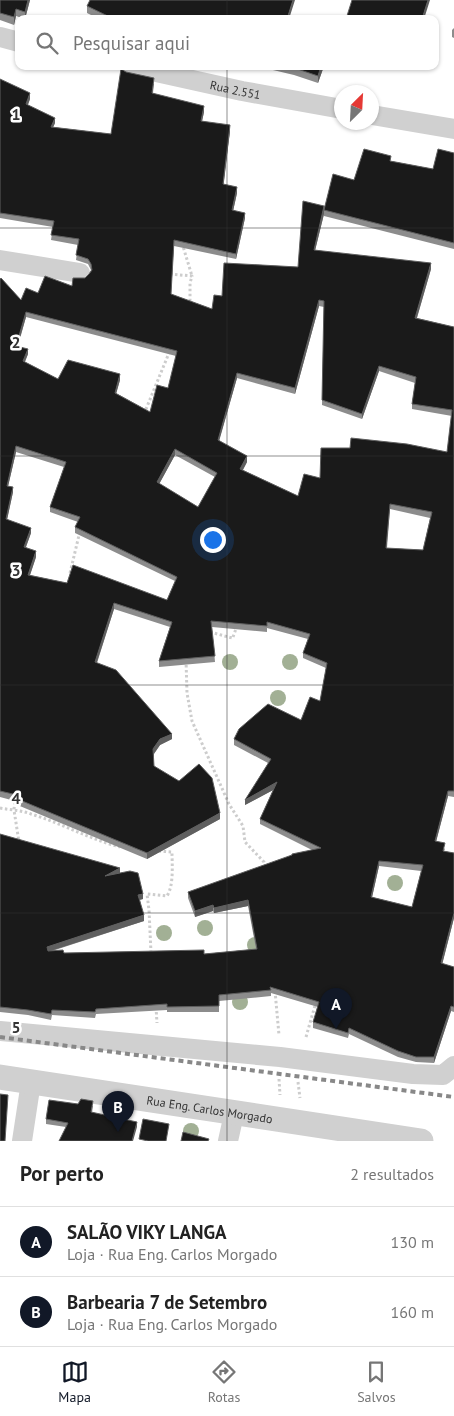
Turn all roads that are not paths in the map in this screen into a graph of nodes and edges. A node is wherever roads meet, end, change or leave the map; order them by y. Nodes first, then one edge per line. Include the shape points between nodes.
1 (0, 37) edge
2 (15, 41) edge
3 (146, 70) edge
4 (334, 108) edge
5 (379, 115) edge
6 (454, 129) edge
7 (0, 260) edge
8 (80, 273) dead end
9 (0, 1031) edge
10 (454, 1066) edge
11 (0, 1076) edge
12 (31, 1082) junction
13 (234, 1114) junction
14 (22, 1141) edge
15 (228, 1141) edge
16 (421, 1141) edge

1 - 2 street
3 - 4 street, Rua 2.551 via 242,92
5 - 6 street
7 - 8 street
9 - 10 street via 280,1057 413,1074 443,1075
11 - 12 street, Rua Eng. Carlos Morgado
12 - 13 street, Rua Eng. Carlos Morgado
12 - 14 street
13 - 15 street
13 - 16 street, Rua Eng. Carlos Morgado

